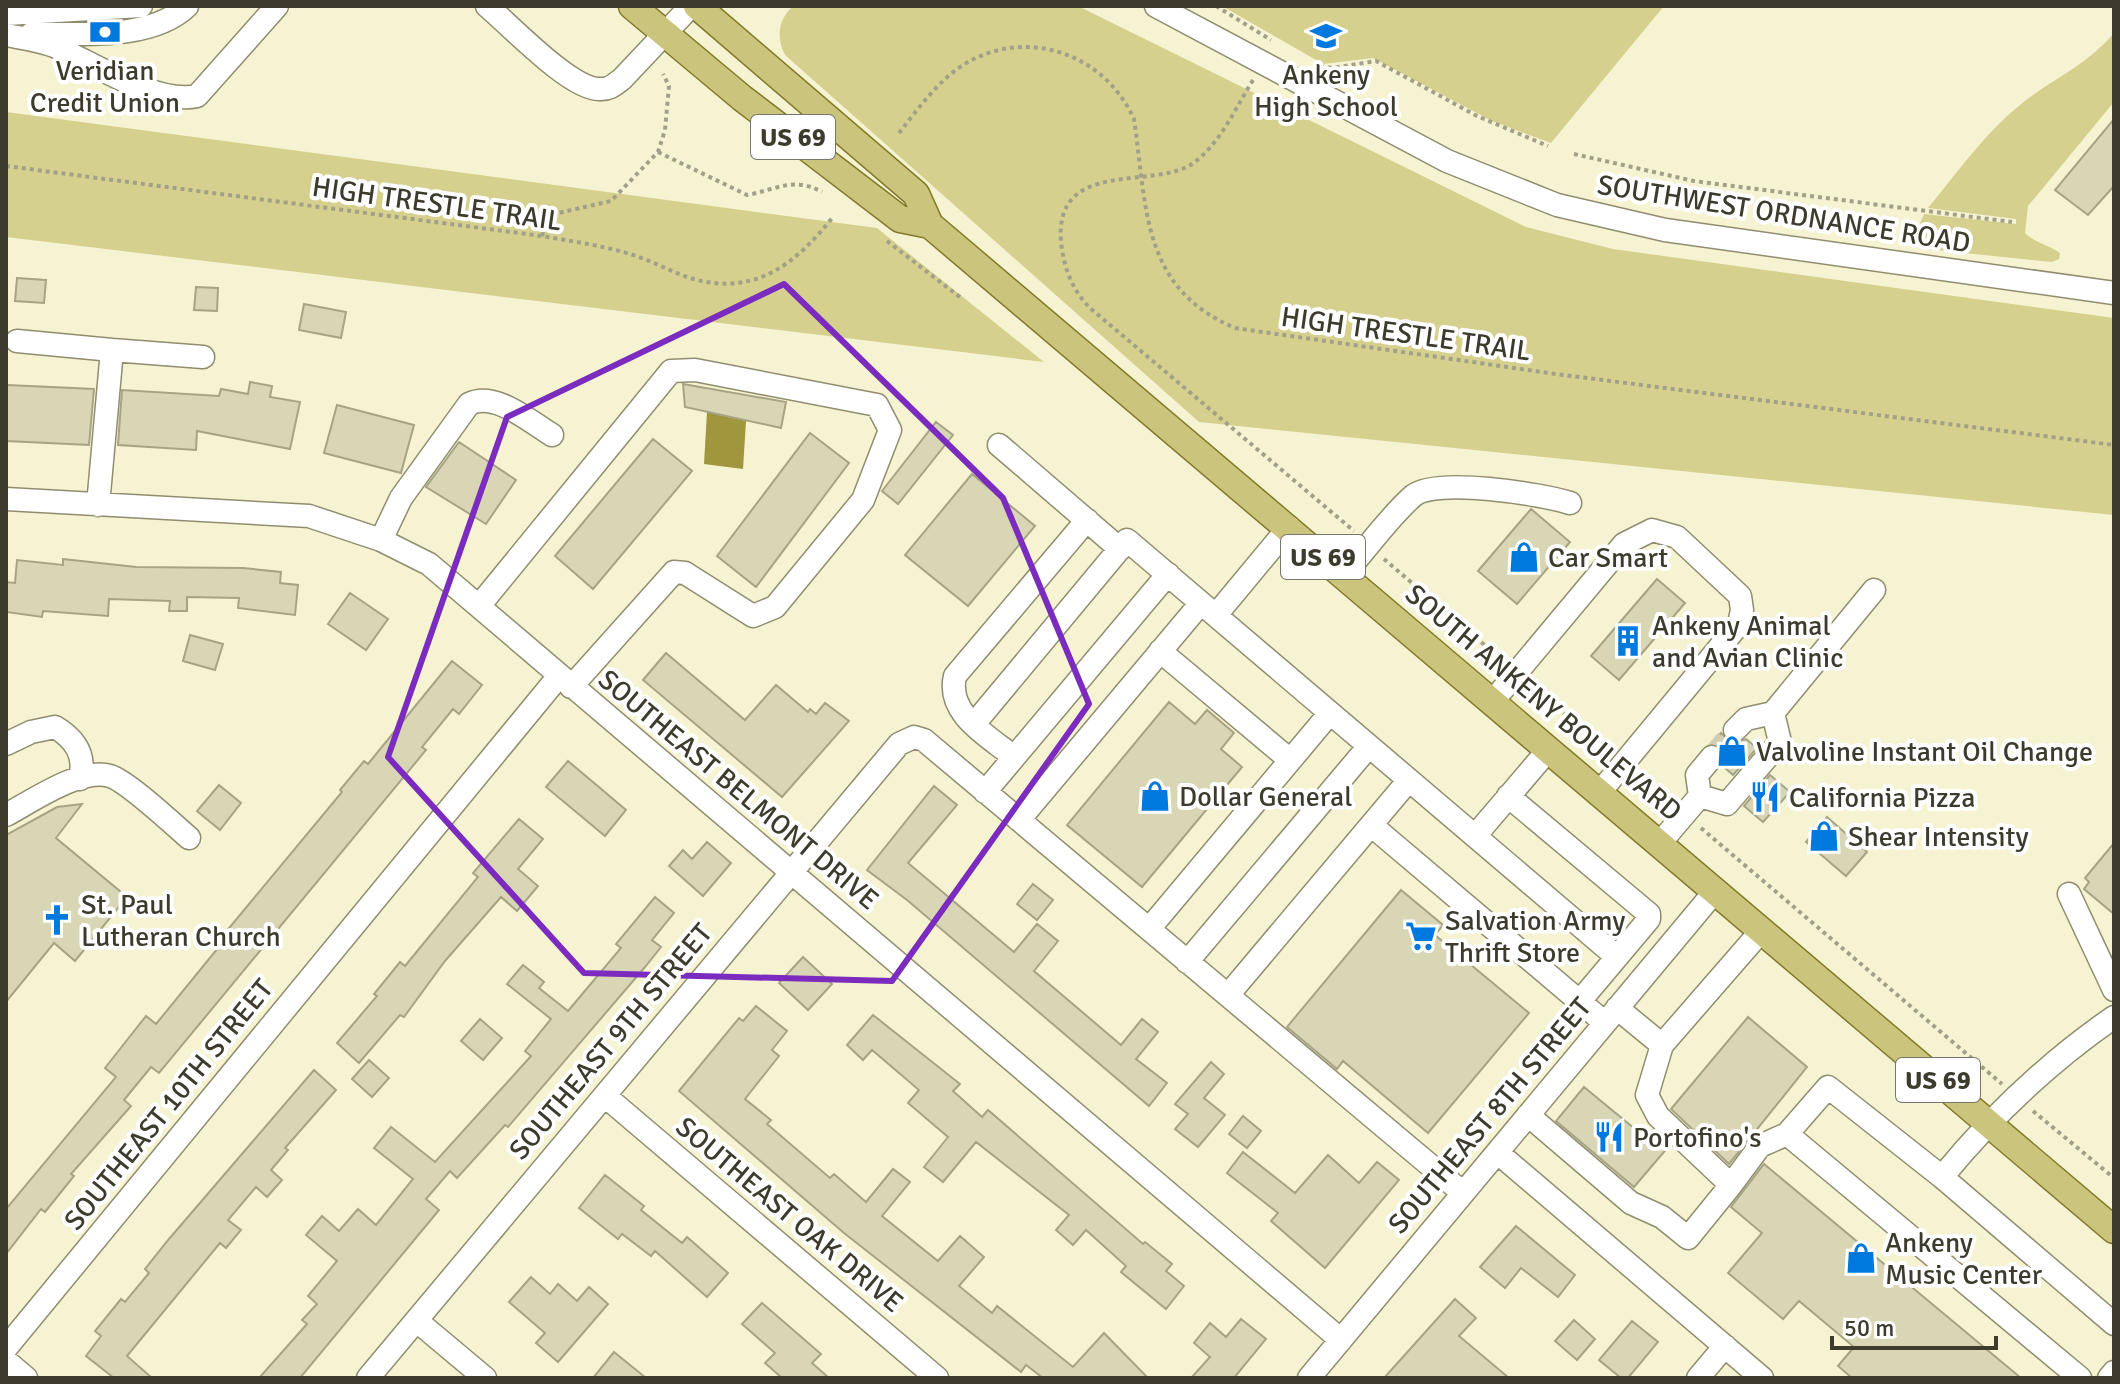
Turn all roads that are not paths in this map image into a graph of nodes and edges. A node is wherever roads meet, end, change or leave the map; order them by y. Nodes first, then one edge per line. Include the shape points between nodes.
1 (141, 6) edge
2 (187, 6) edge
3 (277, 6) edge
4 (487, 6) edge
5 (632, 6) edge
6 (691, 6) edge
7 (697, 6) edge
8 (1156, 6) edge
9 (6, 14) edge
10 (6, 34) edge
11 (665, 34) junction
12 (930, 225) junction
13 (2114, 293) edge
14 (17, 341) dead end
15 (112, 350) junction
16 (203, 357) dead end
17 (552, 435) dead end
18 (999, 445) dead end
19 (6, 499) edge
20 (1570, 503) dead end
21 (98, 505) junction
22 (1087, 520) junction
23 (1289, 527) junction
24 (381, 540) junction
25 (1120, 549) junction
26 (1168, 574) junction
27 (1344, 574) junction
28 (1874, 590) dead end
29 (479, 606) junction
30 (1208, 609) junction
31 (1160, 651) junction
32 (565, 682) junction
33 (1493, 701) junction
34 (1330, 713) junction
35 (1773, 713) junction
36 (974, 724) junction
37 (1735, 730) tunnel mouth
38 (6, 744) edge
39 (1369, 746) junction
40 (1549, 749) junction
41 (1014, 757) junction
42 (1712, 757) tunnel mouth
43 (1290, 760) junction
44 (80, 779) junction
45 (1409, 780) junction
46 (985, 792) junction
47 (1600, 792) junction
48 (1508, 796) junction
49 (1700, 796) junction
50 (6, 815) edge
51 (1019, 820) junction
52 (1371, 825) junction
53 (1475, 836) junction
54 (189, 838) dead end
55 (1660, 843) junction
56 (790, 871) junction
57 (1716, 890) junction
58 (2069, 894) dead end
59 (1149, 929) junction
60 (1762, 930) junction
61 (1617, 957) junction
62 (1187, 962) junction
63 (2114, 990) edge
64 (1228, 995) junction
65 (1580, 1001) junction
66 (1611, 1016) junction
67 (2114, 1017) edge
68 (1662, 1045) junction
69 (605, 1096) junction
70 (1528, 1115) junction
71 (1987, 1122) junction
72 (1787, 1134) junction
73 (1498, 1153) junction
74 (1942, 1177) junction
75 (1731, 1185) junction
76 (1463, 1193) junction
77 (2114, 1230) edge
78 (417, 1321) junction
79 (2114, 1324) edge
80 (1341, 1340) junction
81 (1725, 1346) junction
82 (6, 1348) edge
83 (6, 1361) edge
84 (2114, 1372) edge
85 (26, 1378) edge
86 (368, 1378) edge
87 (485, 1378) edge
88 (937, 1378) edge
89 (1309, 1378) edge
90 (1698, 1378) edge
91 (1762, 1378) edge
92 (2080, 1378) edge
93 (2109, 1378) edge

1 - 9 street
2 - 10 street via 147,26
3 - 10 street via 197,96 181,100 114,76 51,45
4 - 11 street via 566,73 597,90 622,79
5 - 11 main road, SOUTH ANKENY BOULEVARD / US 69
6 - 11 street
7 - 12 main road, SOUTH ANKENY BOULEVARD / US 69 via 916,194
8 - 13 street, SOUTHWEST ORDNANCE ROAD via 1447,161 1557,205 1665,230
11 - 12 main road, SOUTH ANKENY BOULEVARD / US 69 via 900,219
12 - 23 main road, SOUTH ANKENY BOULEVARD / US 69
14 - 15 street
15 - 16 street
15 - 21 street
17 - 24 street via 496,402 469,404 401,498
18 - 22 street
19 - 21 street, SOUTHEAST BELMONT DRIVE
20 - 27 street via 1524,493 1431,487 1415,494
21 - 24 street, SOUTHEAST BELMONT DRIVE via 309,516
22 - 25 street
22 - 36 street via 955,676 951,692
23 - 27 main road, SOUTH ANKENY BOULEVARD / US 69
23 - 30 street
24 - 29 street, SOUTHEAST BELMONT DRIVE via 429,564
25 - 26 street via 1127,540
25 - 36 street
26 - 30 street
26 - 41 street
27 - 33 main road, SOUTH ANKENY BOULEVARD / US 69
28 - 35 street
29 - 32 street, SOUTHEAST BELMONT DRIVE
29 - 32 street, SOUTHEAST 10TH STREET via 671,371 695,370 877,405 890,430 863,500 775,607 753,616 685,573 674,572
30 - 31 street
30 - 34 street
31 - 43 street
31 - 51 street
32 - 56 street, SOUTHEAST BELMONT DRIVE
32 - 82 street, SOUTHEAST 10TH STREET
33 - 40 main road, SOUTH ANKENY BOULEVARD / US 69
33 - 47 street via 1624,544 1652,530 1677,537 1740,596 1739,624
34 - 39 street
34 - 43 street
35 - 37 street via 1746,719
35 - 49 street via 1780,742 1727,804
36 - 41 street
38 - 44 street via 55,727 79,749
39 - 45 street
39 - 62 street
40 - 47 main road, SOUTH ANKENY BOULEVARD / US 69
40 - 48 street
41 - 46 street
42 - 49 street via 1697,775
43 - 59 street
44 - 50 street
44 - 54 street via 113,777
45 - 52 street
45 - 53 street
46 - 51 street
46 - 56 street, SOUTHEAST 9TH STREET via 914,737 899,744
47 - 55 main road, SOUTH ANKENY BOULEVARD / US 69
48 - 53 street
48 - 61 street via 1649,914
49 - 55 street
51 - 59 street
52 - 64 street
52 - 65 street
53 - 61 street
55 - 57 main road, SOUTH ANKENY BOULEVARD / US 69
56 - 69 street, SOUTHEAST 9TH STREET
56 - 80 street, SOUTHEAST BELMONT DRIVE
57 - 60 main road, SOUTH ANKENY BOULEVARD / US 69
57 - 66 street, SOUTHEAST 8TH STREET
58 - 63 street
59 - 62 street
60 - 68 street
60 - 71 main road, SOUTH ANKENY BOULEVARD / US 69
61 - 65 street
62 - 64 street
64 - 76 street
65 - 66 street
66 - 68 street
66 - 70 street, SOUTHEAST 8TH STREET
67 - 71 street via 2062,1053
68 - 75 street via 1647,1095 1658,1116
69 - 78 street, SOUTHEAST 9TH STREET
69 - 88 street, SOUTHEAST OAK DRIVE
70 - 73 street, SOUTHEAST 8TH STREET
70 - 75 street via 1631,1203 1662,1217 1688,1238
71 - 74 street
71 - 77 main road, SOUTH ANKENY BOULEVARD / US 69
72 - 74 street via 1828,1087
72 - 75 street via 1760,1146
72 - 92 street
73 - 76 street, SOUTHEAST 8TH STREET
73 - 81 street
74 - 79 street
76 - 80 street, SOUTHEAST 8TH STREET
78 - 86 street, SOUTHEAST 9TH STREET
78 - 87 street
80 - 89 street, SOUTHEAST 8TH STREET
81 - 90 street
81 - 91 street
83 - 85 street
84 - 93 street

